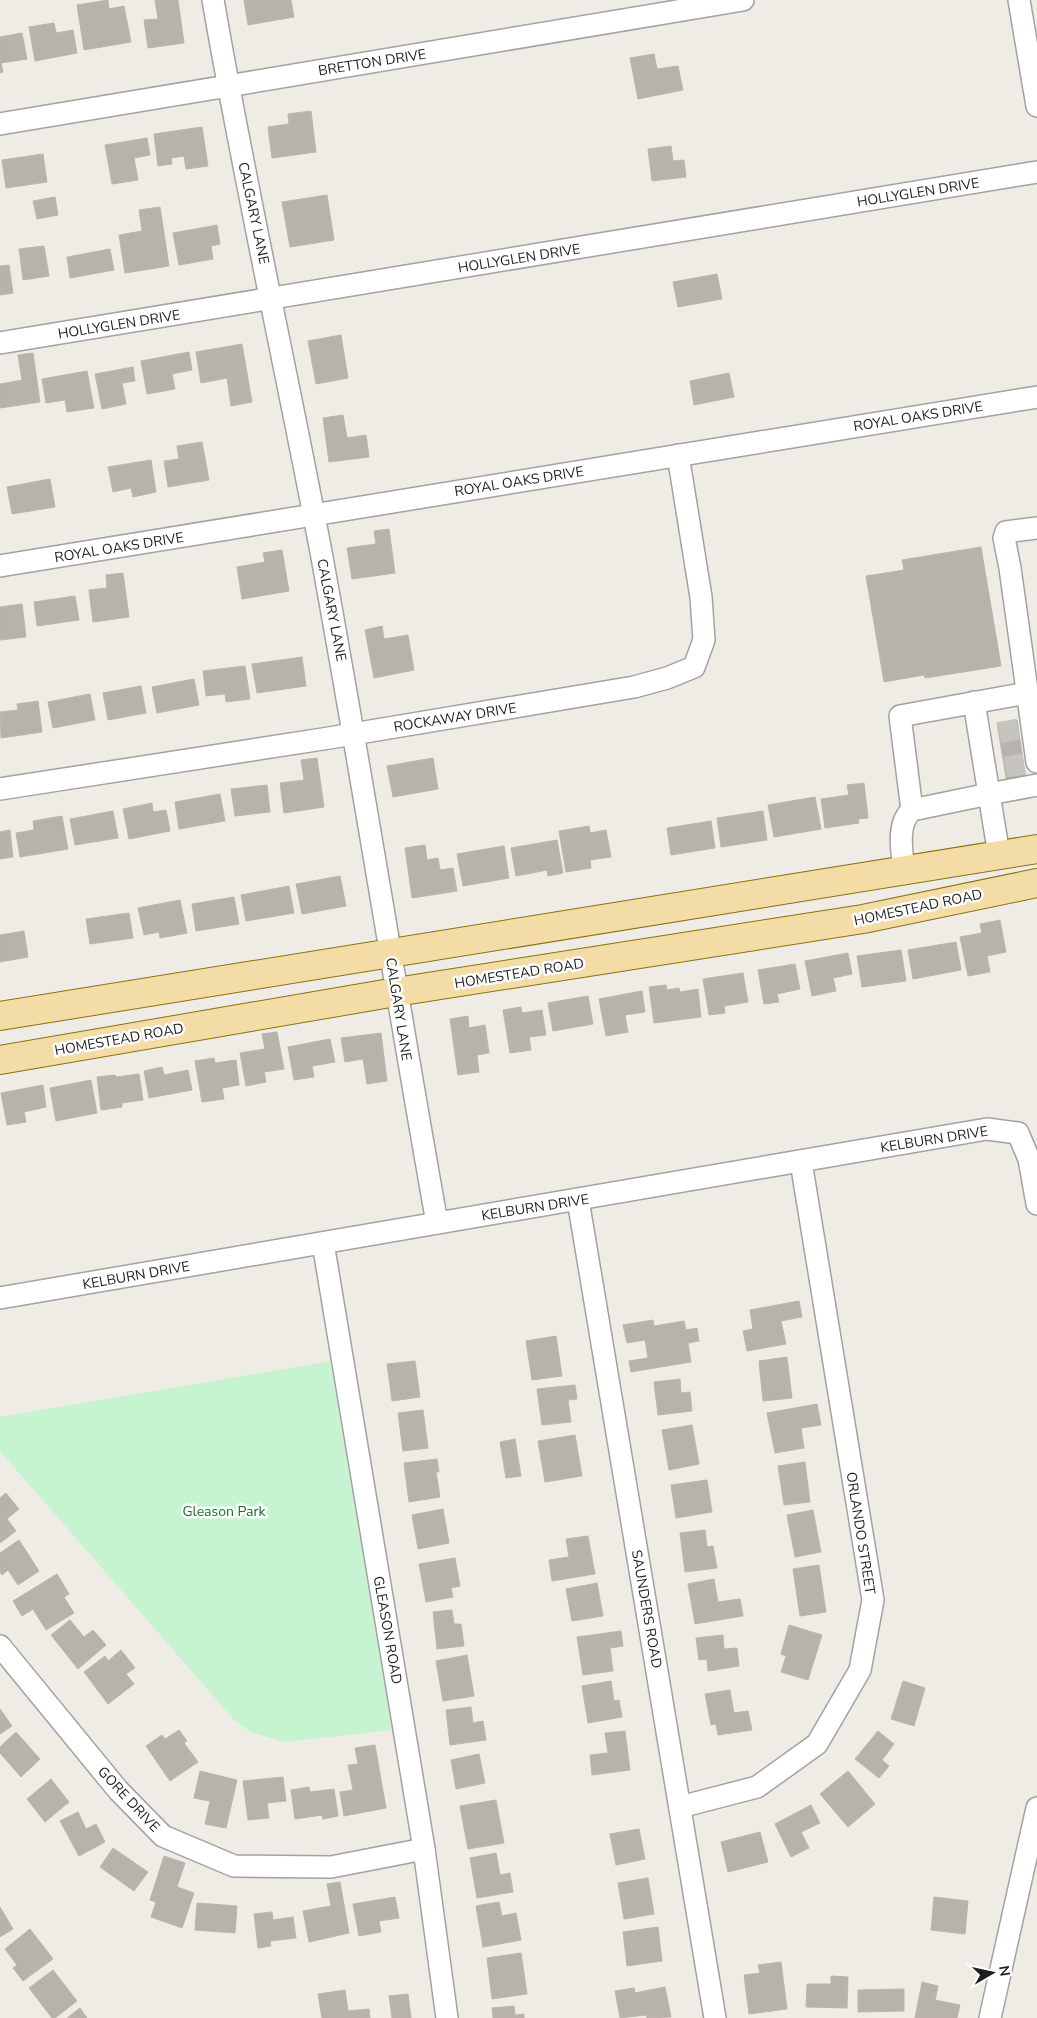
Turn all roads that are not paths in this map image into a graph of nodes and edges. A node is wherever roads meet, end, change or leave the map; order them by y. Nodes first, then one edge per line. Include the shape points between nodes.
1 (213, 0) edge
2 (743, 0) edge
3 (1019, 0) edge
4 (228, 86) junction
5 (1037, 106) edge
6 (0, 124) edge
7 (1037, 172) edge
8 (272, 299) junction
9 (0, 343) edge
10 (1037, 397) edge
11 (678, 455) junction
12 (314, 515) junction
13 (1037, 528) edge
14 (0, 566) edge
15 (1030, 680) edge
16 (974, 702) junction
17 (1007, 731) junction
18 (355, 733) junction
19 (1018, 765) edge
20 (1037, 785) edge
21 (0, 789) edge
22 (989, 794) junction
23 (912, 810) junction
24 (1037, 849) edge
25 (999, 855) junction
26 (904, 871) junction
27 (858, 878) junction
28 (1037, 884) edge
29 (678, 907) junction
30 (862, 919) junction
31 (685, 948) junction
32 (390, 954) junction
33 (396, 992) junction
34 (104, 999) junction
35 (0, 1016) edge
36 (111, 1041) junction
37 (0, 1060) edge
38 (801, 1162) junction
39 (1035, 1194) edge
40 (578, 1200) junction
41 (437, 1223) junction
42 (323, 1244) junction
43 (0, 1298) edge
44 (0, 1646) edge
45 (680, 1806) junction
46 (1037, 1808) edge
47 (424, 1849) junction
48 (447, 2018) edge
49 (715, 2018) edge
50 (990, 2018) edge

1 - 4 street, CALGARY LANE
2 - 4 street, BRETTON DRIVE
3 - 5 street
4 - 6 street, BRETTON DRIVE
4 - 8 street, CALGARY LANE
7 - 8 street, HOLLYGLEN DRIVE
8 - 9 street, HOLLYGLEN DRIVE
8 - 12 street, CALGARY LANE
10 - 11 street, ROYAL OAKS DRIVE
11 - 12 street, ROYAL OAKS DRIVE
11 - 18 street, ROCKAWAY DRIVE via 701,597 704,640 694,667 634,687
12 - 14 street, ROYAL OAKS DRIVE
12 - 18 street, CALGARY LANE
13 - 15 street via 1006,532 1004,538
15 - 16 street
15 - 17 street
16 - 17 street
16 - 23 street via 900,716
17 - 19 street
17 - 19 street
18 - 21 street, ROCKAWAY DRIVE
18 - 32 street, CALGARY LANE
19 - 22 street
20 - 22 street
22 - 23 street
22 - 25 street
23 - 26 street via 907,814 901,834
24 - 25 main road
25 - 26 main road
26 - 27 main road
27 - 29 main road
27 - 30 main road
28 - 30 main road, HOMESTEAD ROAD
29 - 31 main road
29 - 32 main road
30 - 31 main road, HOMESTEAD ROAD
31 - 33 main road, HOMESTEAD ROAD
32 - 33 street, CALGARY LANE
32 - 34 main road
33 - 36 main road, HOMESTEAD ROAD
33 - 41 street, CALGARY LANE
34 - 35 main road
34 - 36 main road
36 - 37 main road, HOMESTEAD ROAD
38 - 39 street, KELBURN DRIVE via 987,1129 1018,1133 1030,1159
38 - 40 street, KELBURN DRIVE
38 - 45 street, ORLANDO STREET via 872,1600 860,1670 817,1744 757,1787
40 - 41 street, KELBURN DRIVE
40 - 45 street, SAUNDERS ROAD
41 - 42 street, KELBURN DRIVE
42 - 43 street, KELBURN DRIVE
42 - 47 street, GLEASON ROAD
44 - 47 street, GORE DRIVE via 118,1790 163,1836 234,1866 331,1867
45 - 49 street, SAUNDERS ROAD
46 - 50 street
47 - 48 street, GLEASON ROAD

